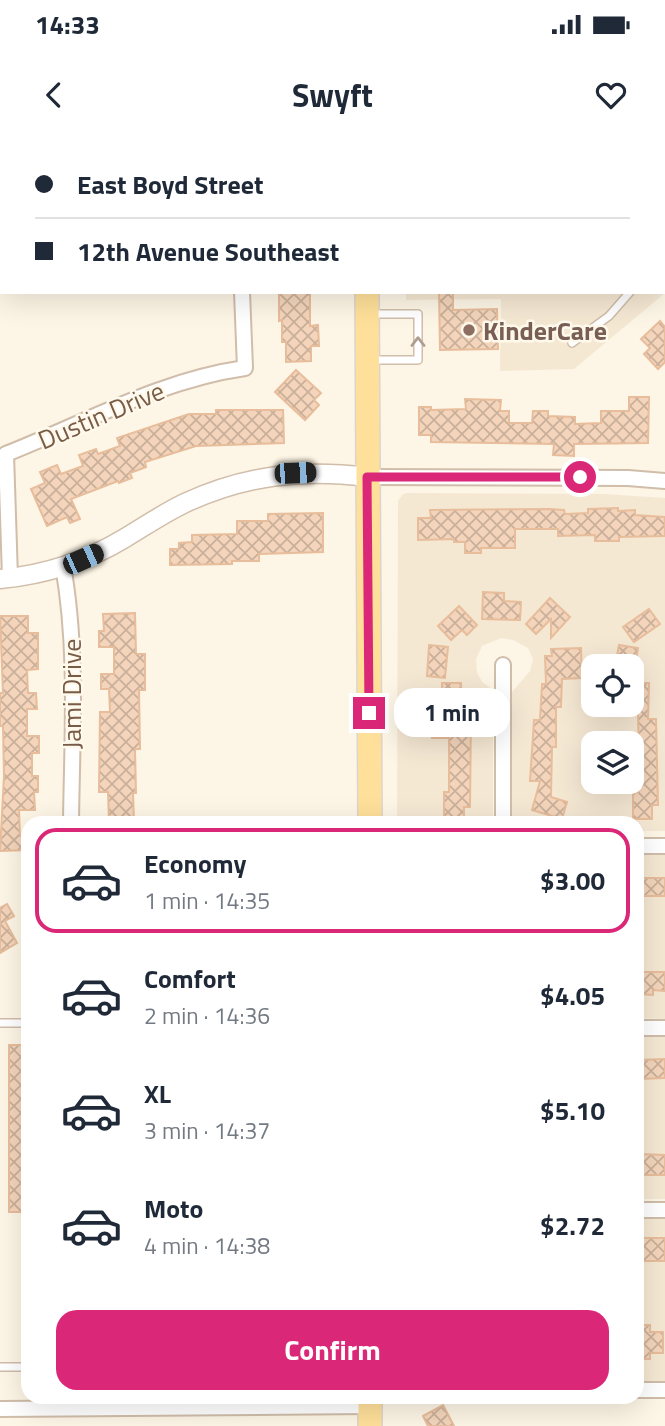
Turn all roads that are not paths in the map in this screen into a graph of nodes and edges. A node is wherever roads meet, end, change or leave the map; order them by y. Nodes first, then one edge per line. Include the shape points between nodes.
1 (243, 294) edge
2 (628, 294) edge
3 (367, 303) edge
4 (572, 343) dead end
5 (367, 360) junction
6 (367, 477) junction
7 (665, 481) edge
8 (63, 566) junction
9 (5, 579) edge
10 (503, 665) dead end
11 (71, 816) edge
12 (370, 816) edge
13 (503, 816) edge
14 (644, 846) edge
15 (665, 846) edge
16 (0, 1023) edge
17 (21, 1023) edge
18 (644, 1028) edge
19 (665, 1028) edge
20 (644, 1210) edge
21 (665, 1210) edge
22 (0, 1367) edge
23 (21, 1367) edge
24 (644, 1390) edge
25 (665, 1390) edge
26 (100, 1404) edge
27 (229, 1404) edge
28 (0, 1409) edge
29 (370, 1409) edge

1 - 9 street, Dustin Drive via 245,368 160,389 6,454
2 - 4 lane via 609,316
3 - 5 main road
5 -> 3 lane via 418,359 418,313
5 - 6 main road
6 - 7 street
6 - 8 street via 295,473 238,483 187,502 106,549
6 - 12 main road
8 - 9 street
8 - 11 street, Jami Drive via 71,613
10 - 13 street
14 - 15 street
16 - 17 lane
18 - 19 street
20 - 21 street
22 - 23 lane
24 - 25 street
26 - 28 street
27 - 29 street

